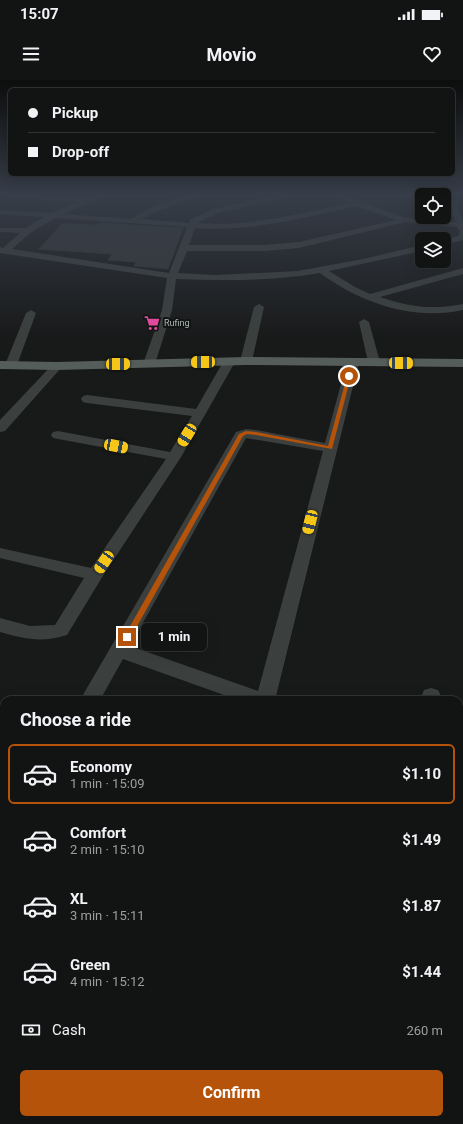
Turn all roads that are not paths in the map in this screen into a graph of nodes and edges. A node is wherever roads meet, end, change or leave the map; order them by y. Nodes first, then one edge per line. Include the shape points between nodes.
1 (14, 242) edge
2 (185, 242) edge
3 (313, 242) edge
4 (183, 248) junction
5 (3, 250) edge
6 (415, 250) edge
7 (322, 270) junction
8 (463, 271) edge
9 (172, 276) junction
10 (370, 297) junction
11 (259, 307) dead end
12 (463, 307) edge
13 (31, 313) dead end
14 (364, 322) dead end
15 (246, 361) junction
16 (229, 362) junction
17 (353, 362) junction
18 (374, 362) junction
19 (463, 363) edge
20 (149, 364) junction
21 (5, 365) edge
22 (56, 366) junction
23 (87, 399) dead end
24 (17, 410) junction
25 (0, 411) edge
26 (200, 413) junction
27 (0, 428) edge
28 (58, 435) dead end
29 (330, 448) junction
30 (174, 457) junction
31 (0, 553) edge
32 (95, 575) junction
33 (0, 625) edge
34 (120, 650) junction
35 (92, 696) edge
36 (250, 696) edge
37 (266, 696) edge

1 - 5 street
2 - 4 street
3 - 4 street via 259,248
4 - 9 street
5 - 9 street
6 - 7 street
7 - 9 street via 260,277
7 - 10 street via 345,287
8 - 10 street
9 - 20 street via 167,310
10 - 12 street via 412,310 430,312
11 - 15 street
13 - 21 street
14 - 18 street
15 - 16 main road
15 - 17 main road
16 - 20 main road
16 - 26 street
17 - 18 main road
17 - 29 street
18 - 19 main road
20 - 22 main road
21 - 22 main road
22 - 24 street
23 - 26 street
24 - 25 street
24 - 27 street
26 - 30 street
28 - 30 street
29 - 34 street via 256,434 241,435
29 - 37 street
30 - 32 street
31 - 32 street
32 - 33 street via 61,630 42,634
34 - 35 street
34 - 36 street

